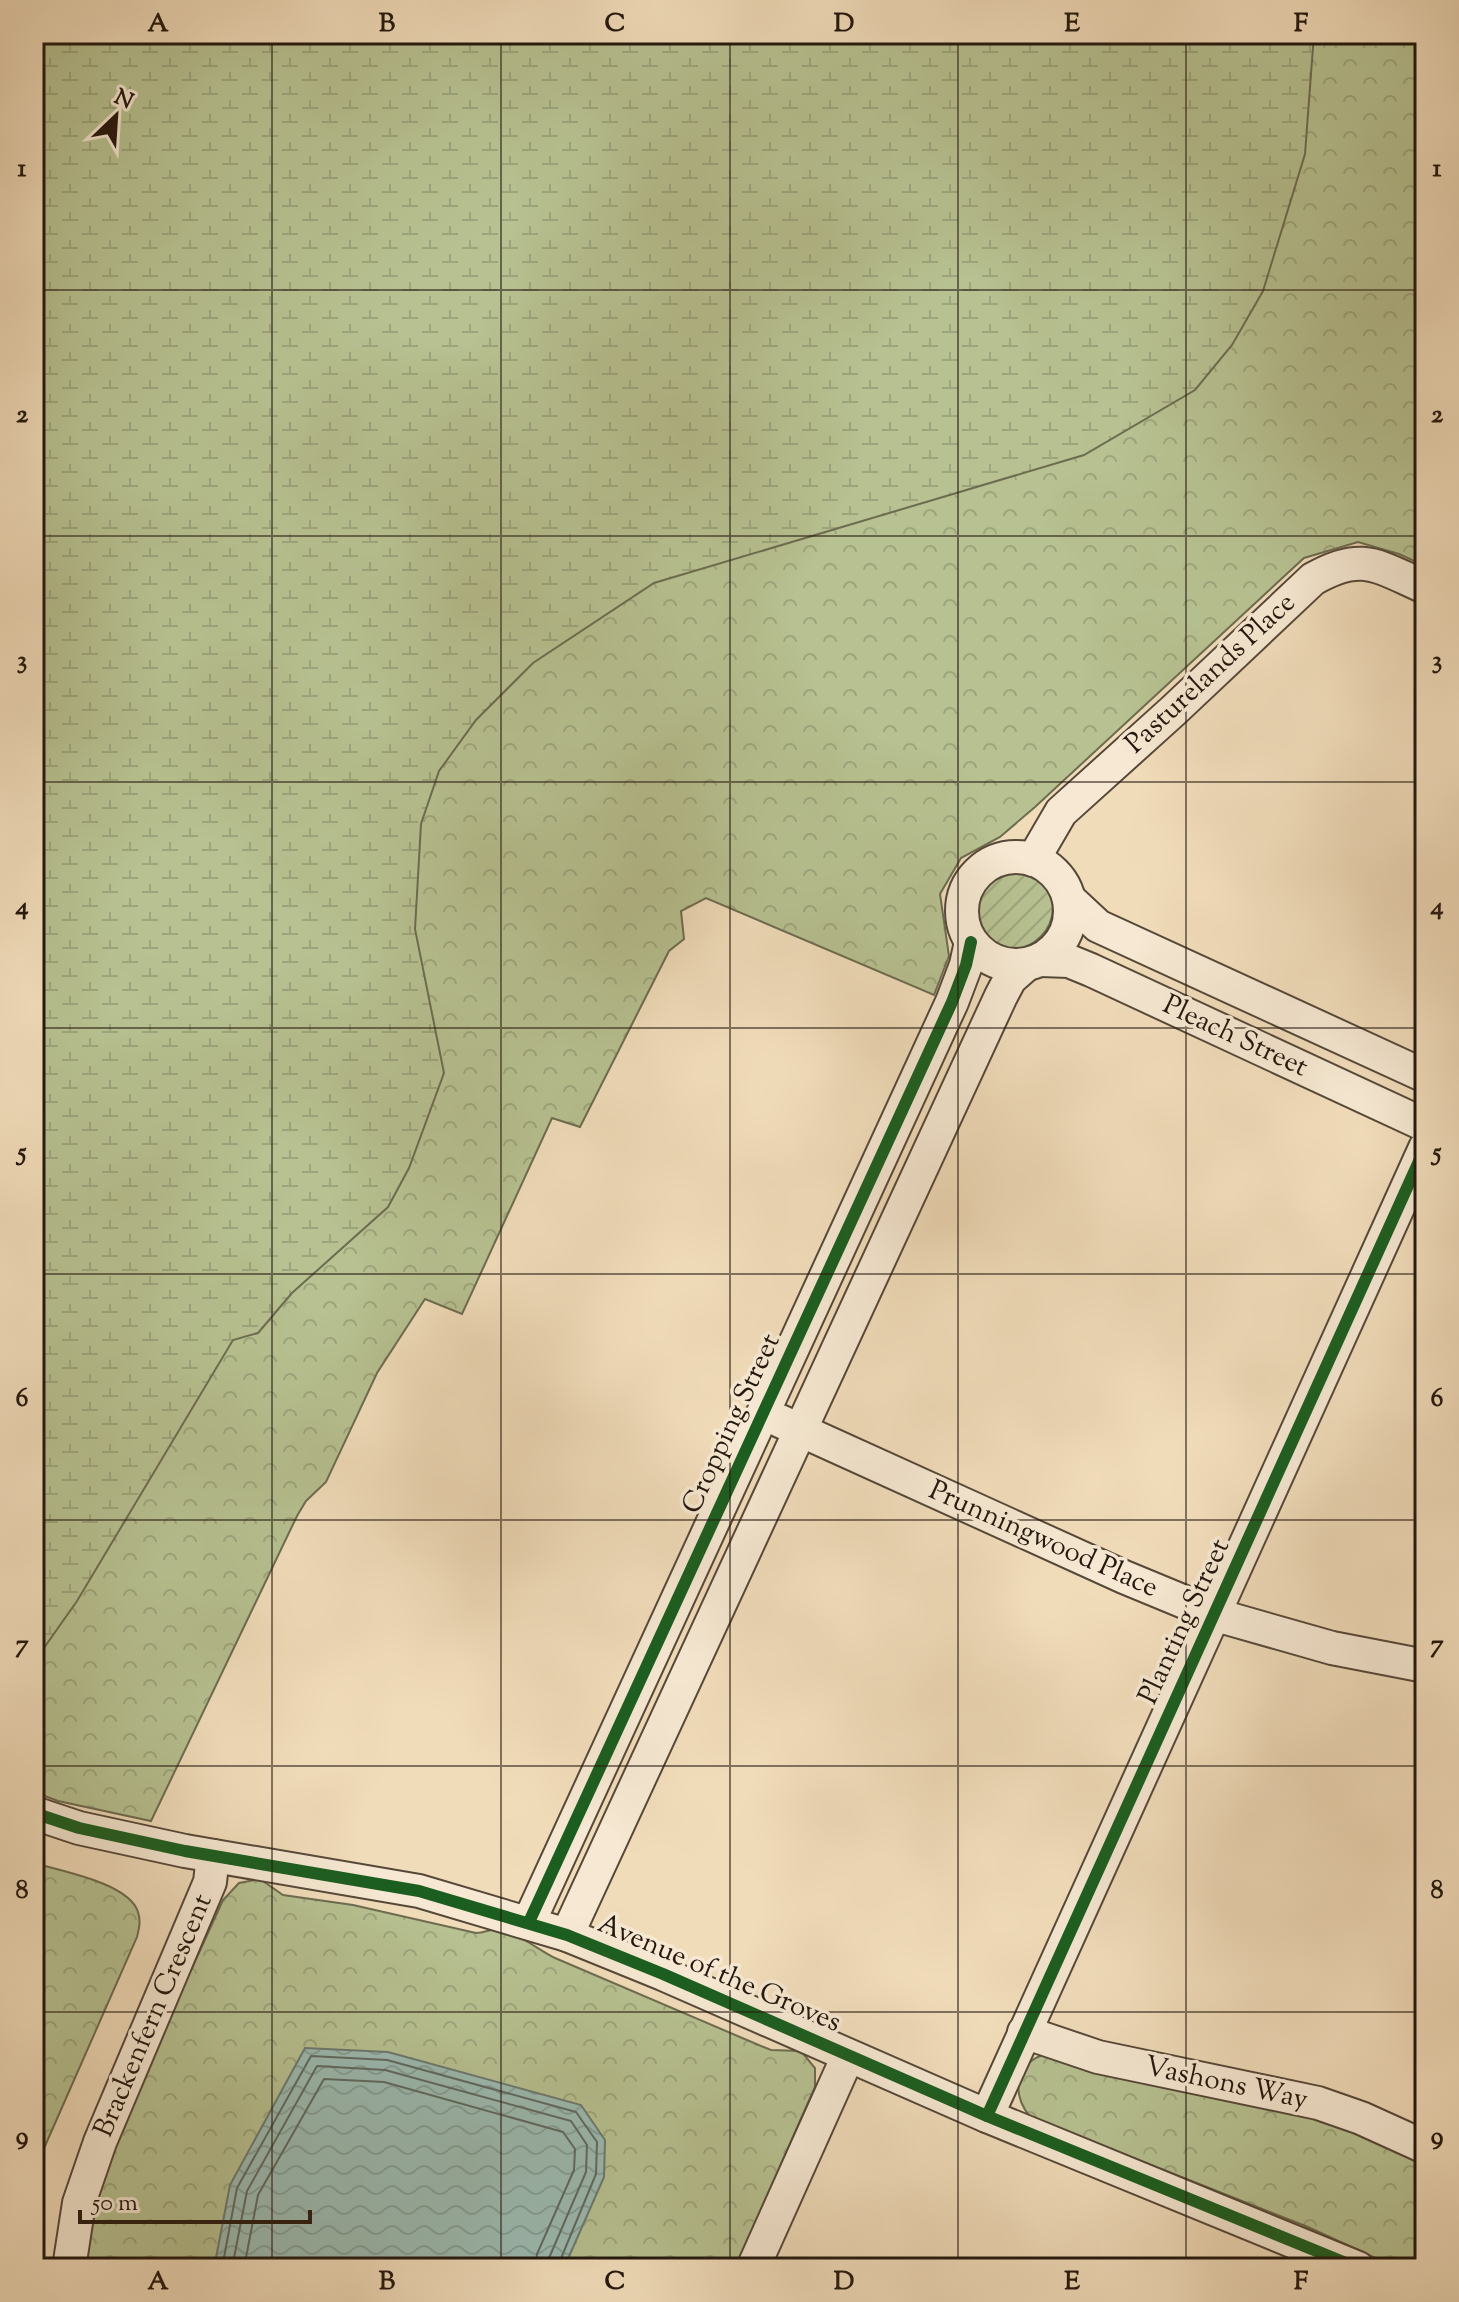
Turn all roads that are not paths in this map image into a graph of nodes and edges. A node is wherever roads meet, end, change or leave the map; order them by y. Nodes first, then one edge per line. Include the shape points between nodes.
1 (1425, 587) edge
2 (1033, 860) junction
3 (1069, 899) junction
4 (971, 942) junction
5 (1033, 962) junction
6 (1425, 1076) edge
7 (1425, 1125) edge
8 (1425, 1148) edge
9 (763, 1413) junction
10 (801, 1431) junction
11 (1216, 1615) junction
12 (1425, 1666) edge
13 (34, 1813) edge
14 (213, 1856) junction
15 (529, 1922) junction
16 (567, 1935) junction
17 (1024, 2032) junction
18 (848, 2056) junction
19 (987, 2116) junction
20 (1425, 2147) edge
21 (69, 2268) edge
22 (753, 2268) edge
23 (1358, 2268) edge

1 - 2 street, Pasturelands Place via 1361,562 1338,565 1313,579 1061,812
2 - 3 street via 1056,876
2 - 4 street via 1002,859 974,877 961,910
3 - 5 street via 1067,930 1059,945
3 - 6 street, Pleach Street via 1098,926
4 - 5 street via 988,958 1008,965
4 - 9 street, Cropping Street via 952,1002
5 - 7 street, Pleach Street via 1069,961 1091,970
5 - 10 street via 1010,979 1001,996
8 - 11 street, Planting Street
9 - 10 street, Prunningwood Place
9 - 15 street, Cropping Street
10 - 11 street, Prunningwood Place
10 - 16 street
11 - 12 street, Prunningwood Place via 1332,1648
11 - 17 street, Planting Street
13 - 14 street, Avenue of the Groves via 79,1828
14 - 15 street, Avenue of the Groves via 419,1891
14 - 21 street, Brackenfern Crescent via 210,1882 100,2142 79,2203
15 - 16 street, Avenue of the Groves
16 - 18 street, Avenue of the Groves
17 - 19 street, Planting Street
17 - 20 street, Vashons Way via 1098,2057 1318,2103
18 - 19 street, Avenue of the Groves
18 - 22 street
19 - 23 street, Avenue of the Groves

